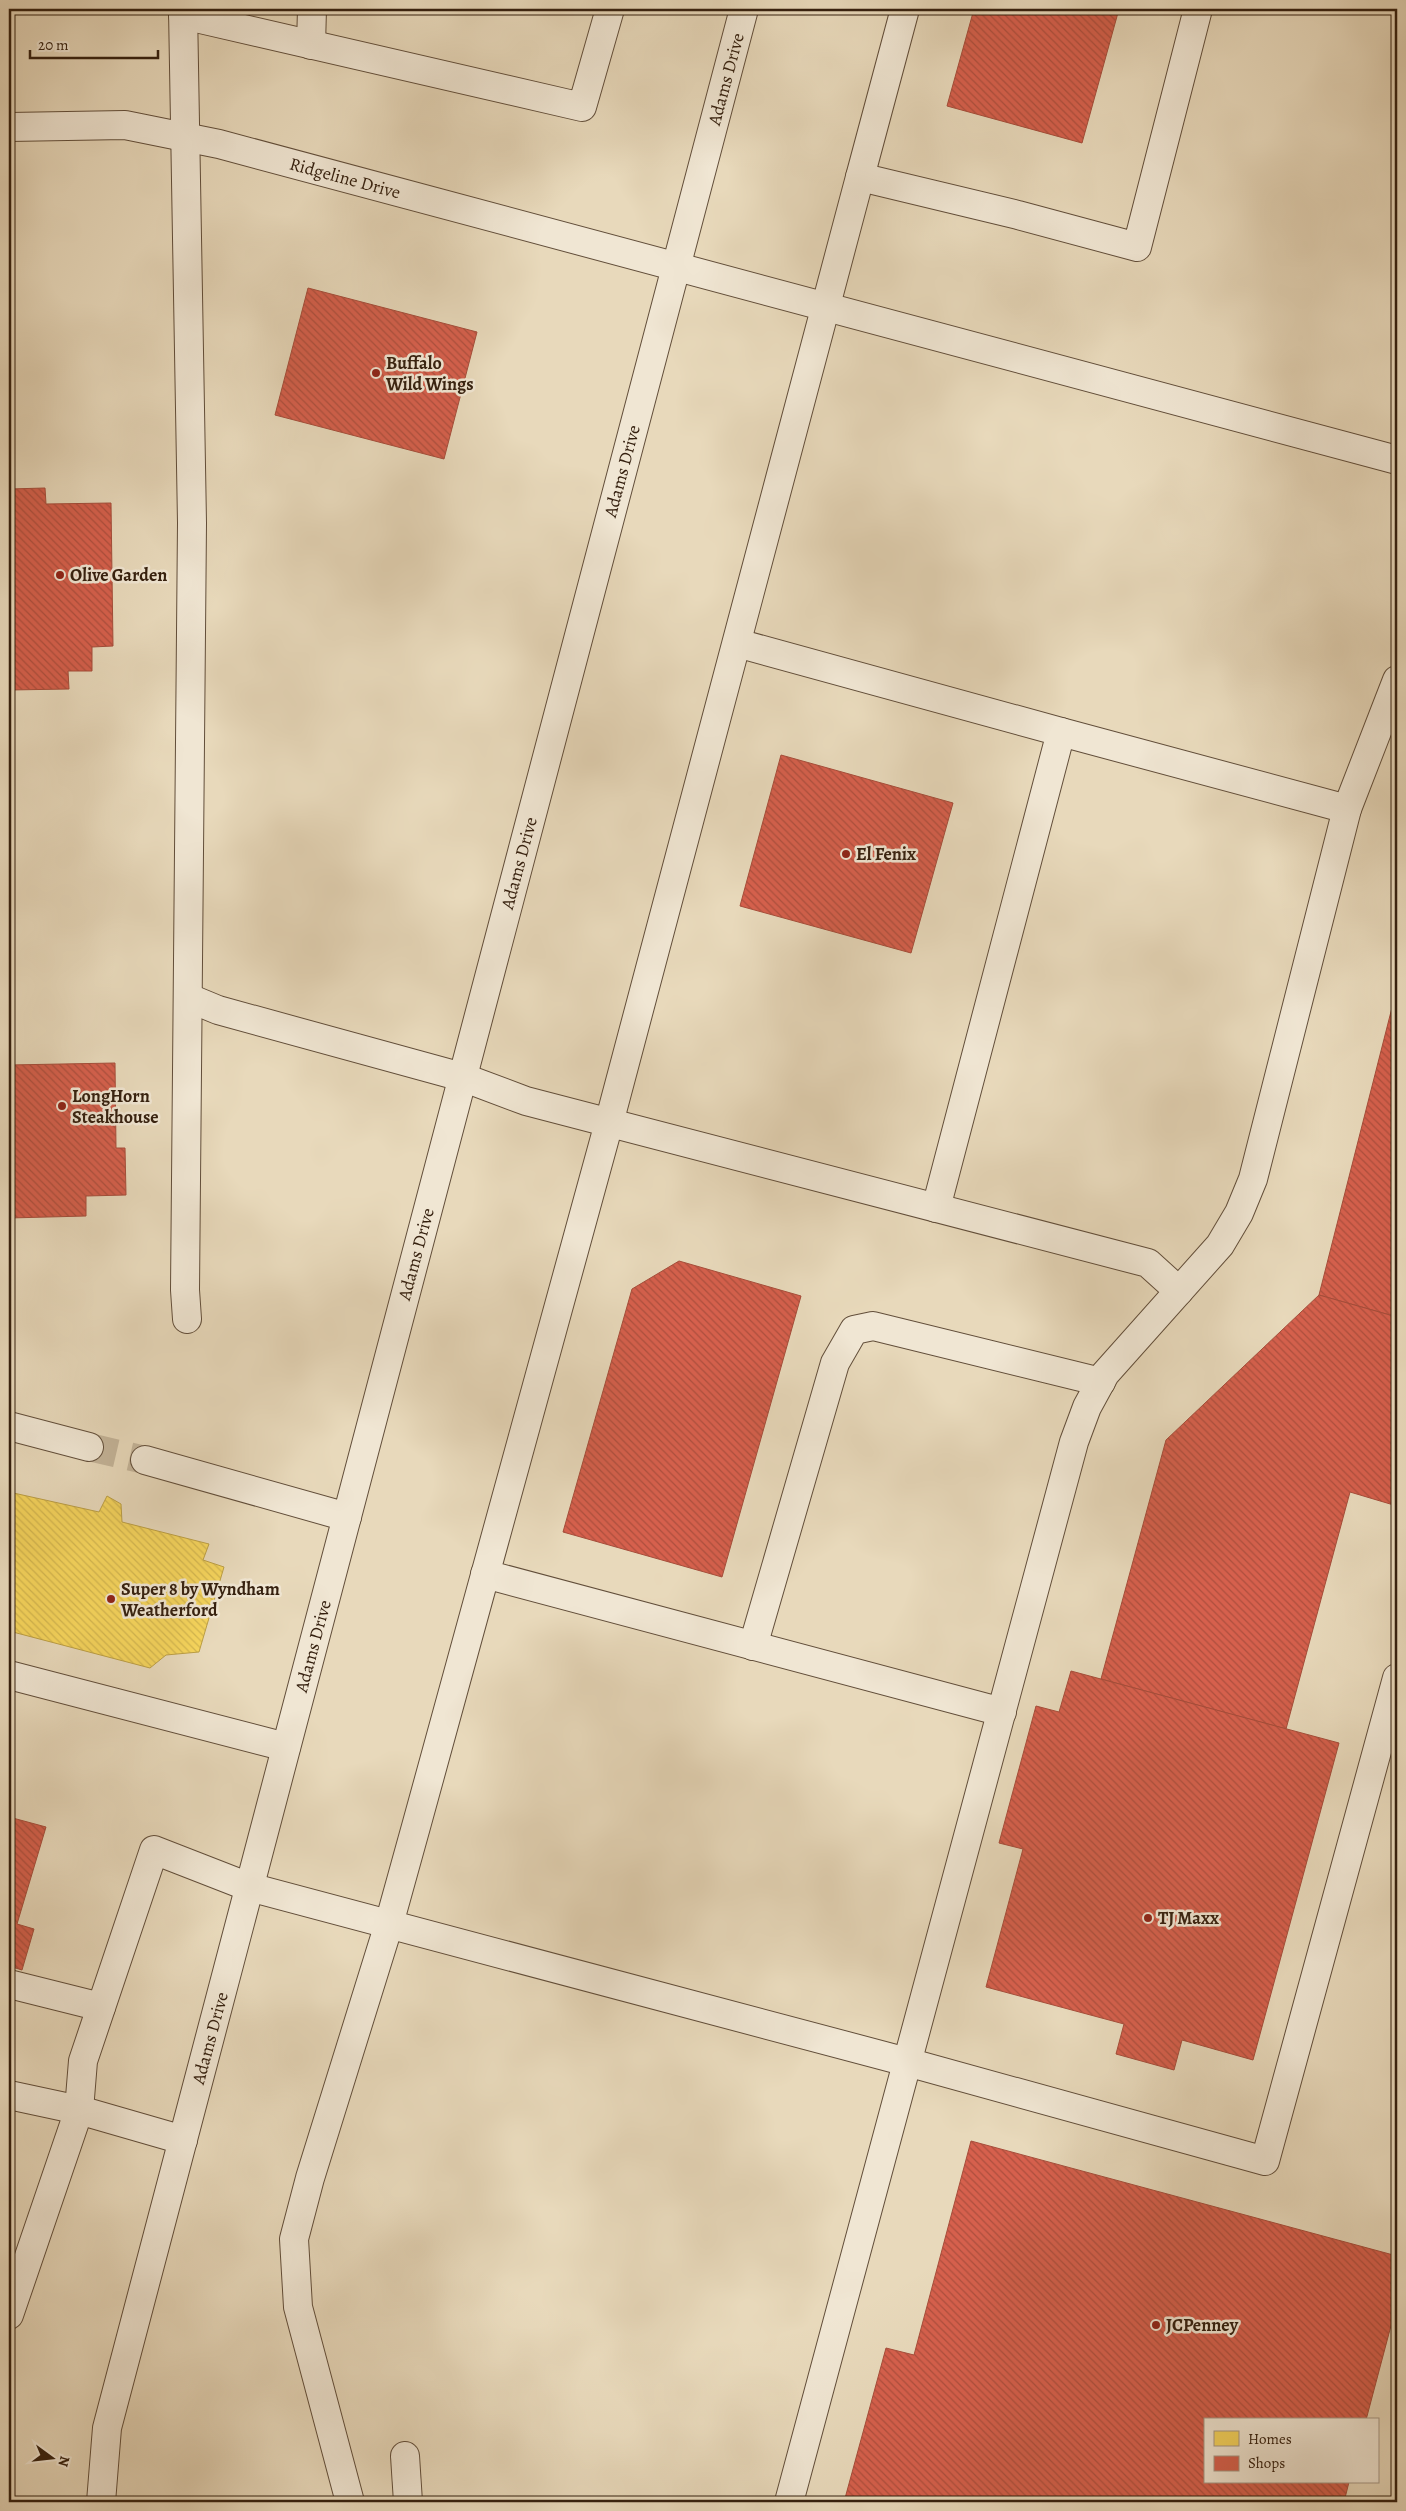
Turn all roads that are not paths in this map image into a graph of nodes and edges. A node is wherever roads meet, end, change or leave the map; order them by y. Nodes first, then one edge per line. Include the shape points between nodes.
1 (312, 9) edge
2 (610, 9) edge
3 (744, 9) edge
4 (905, 9) edge
5 (1198, 9) edge
6 (183, 12) edge
7 (311, 45) junction
8 (9, 127) edge
9 (185, 137) junction
10 (860, 177) junction
11 (676, 266) junction
12 (826, 306) junction
13 (1397, 460) edge
14 (737, 643) junction
15 (1397, 680) edge
16 (1061, 732) junction
17 (1347, 809) junction
18 (189, 998) junction
19 (462, 1077) junction
20 (609, 1123) junction
21 (936, 1208) junction
22 (1179, 1291) junction
23 (187, 1319) dead end
24 (1101, 1382) junction
25 (9, 1426) edge
26 (89, 1447) tunnel mouth
27 (145, 1460) tunnel mouth
28 (347, 1517) junction
29 (485, 1574) junction
30 (753, 1646) junction
31 (9, 1674) edge
32 (1397, 1678) edge
33 (1002, 1712) junction
34 (286, 1747) junction
35 (249, 1887) junction
36 (389, 1924) junction
37 (9, 1984) edge
38 (101, 2007) junction
39 (907, 2062) junction
40 (9, 2095) edge
41 (79, 2110) junction
42 (183, 2140) junction
43 (9, 2315) edge
44 (405, 2456) dead end
45 (101, 2502) edge
46 (350, 2502) edge
47 (408, 2502) edge
48 (789, 2502) edge

1 - 7 street
2 - 7 street via 582,107
3 - 11 street, Adams Drive
4 - 10 street
5 - 10 street via 1137,247
6 - 7 street
6 - 9 street
8 - 9 street, Ridgeline Drive via 125,125
9 - 11 street, Ridgeline Drive
9 - 18 street via 192,523
10 - 12 street
11 - 12 street, Ridgeline Drive
11 - 19 street, Adams Drive
12 - 13 street, Ridgeline Drive
12 - 14 street
14 - 16 street
14 - 20 street
15 - 17 street
16 - 17 street
16 - 21 street
17 - 22 street via 1253,1179 1239,1213 1220,1245
18 - 19 street via 218,1010
18 - 23 street
19 - 20 street via 526,1101
19 - 28 street, Adams Drive
20 - 21 street
20 - 29 street
21 - 22 street via 1148,1263
22 - 24 street
24 - 30 street via 873,1326 854,1330 835,1363
24 - 33 street via 1087,1407 1074,1442
25 - 26 street
27 - 28 street
28 - 34 street, Adams Drive
29 - 30 street
29 - 36 street
30 - 33 street
31 - 34 street
32 - 39 street via 1265,2161
33 - 39 street
34 - 35 street, Adams Drive
35 - 36 street
35 - 38 street via 154,1850
35 - 42 street, Adams Drive
36 - 39 street
36 - 46 street via 294,2239 298,2307
37 - 38 street
38 - 41 street via 83,2061
39 - 48 street
40 - 41 street
41 - 42 street
41 - 43 street
42 - 45 street, Adams Drive via 107,2428
44 - 47 street

